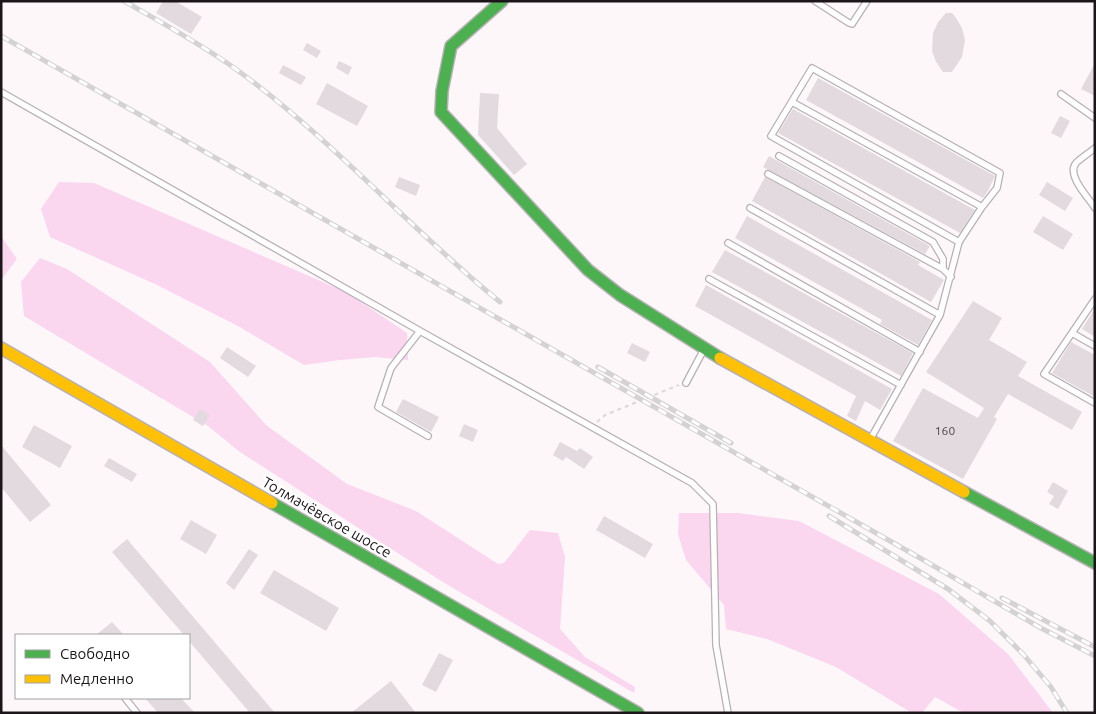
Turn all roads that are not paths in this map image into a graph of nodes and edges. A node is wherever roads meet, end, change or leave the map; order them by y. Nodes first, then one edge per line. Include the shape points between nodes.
1 (502, 1) edge
2 (815, 1) edge
3 (865, 2) edge
4 (1, 92) edge
5 (1061, 94) dead end
6 (792, 102) junction
7 (1095, 118) edge
8 (1095, 148) edge
9 (779, 156) dead end
10 (768, 174) dead end
11 (982, 207) junction
12 (750, 208) dead end
13 (1095, 208) edge
14 (959, 242) junction
15 (728, 244) dead end
16 (943, 268) junction
17 (951, 277) junction
18 (709, 279) dead end
19 (1095, 299) edge
20 (940, 316) junction
21 (420, 331) junction
22 (1072, 333) junction
23 (1095, 346) edge
24 (1, 348) edge
25 (704, 349) junction
26 (920, 352) junction
27 (686, 383) road end
28 (901, 385) junction
29 (1095, 403) edge
30 (428, 436) dead end
31 (870, 440) junction
32 (1095, 563) edge
33 (125, 699) edge
34 (138, 713) edge
35 (638, 713) edge
36 (728, 713) edge

1 - 25 street via 451,46 441,112 588,270 620,295
2 - 3 lane via 852,24
4 - 21 lane
5 - 7 lane
6 - 11 lane
6 - 11 lane via 812,68 1000,173 997,188
6 - 14 lane via 771,136
8 - 13 lane via 1075,164 1072,171
9 - 16 lane via 933,242 943,259
10 - 16 lane
11 - 14 lane
12 - 20 lane
14 - 17 lane
15 - 26 lane
16 - 17 lane
17 - 20 lane
18 - 28 lane
19 - 22 lane
20 - 26 lane
21 - 30 lane via 391,368 378,407
21 - 36 lane via 692,483 713,504 716,645
22 - 23 lane
22 - 29 lane via 1044,374
24 - 35 street, Толмачёвское шоссе
25 - 27 lane
25 - 31 street
26 - 28 lane
28 - 31 lane
31 - 32 street
33 - 34 lane

